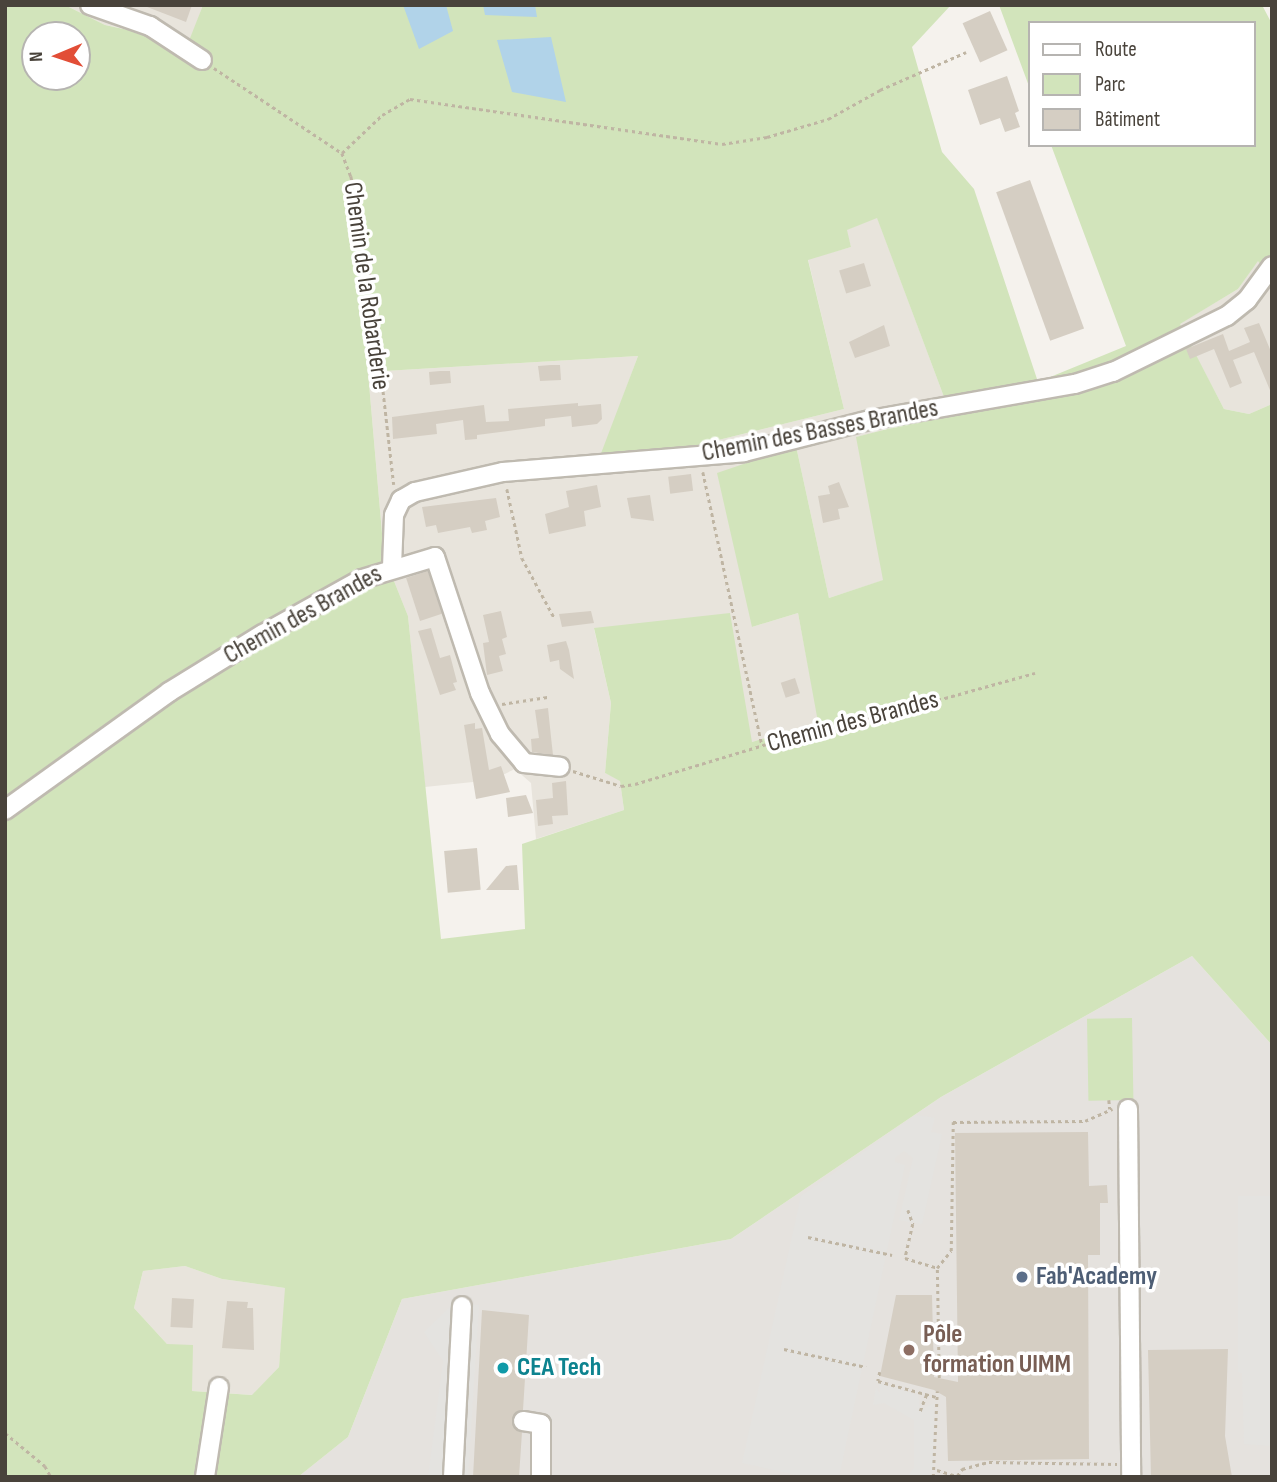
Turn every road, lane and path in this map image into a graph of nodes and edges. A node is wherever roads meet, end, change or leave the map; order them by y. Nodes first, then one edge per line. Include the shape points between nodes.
1 (90, 5) edge
2 (967, 52) dead end
3 (202, 60) joint
4 (342, 153) junction
5 (1272, 266) edge
6 (699, 456) junction
7 (503, 472) junction
8 (401, 500) junction
9 (391, 567) junction
10 (555, 619) dead end
11 (1035, 673) dead end
12 (547, 697) dead end
13 (487, 707) junction
14 (762, 746) junction
15 (560, 767) joint
16 (5, 810) edge
17 (1110, 1100) dead end
18 (1110, 1109) junction
19 (1128, 1109) joint
20 (908, 1210) dead end
21 (808, 1237) dead end
22 (892, 1255) dead end
23 (937, 1268) junction
24 (463, 1306) dead end
25 (784, 1349) dead end
26 (866, 1367) dead end
27 (880, 1372) dead end
28 (939, 1378) dead end
29 (219, 1387) dead end
30 (937, 1391) dead end
31 (926, 1395) junction
32 (937, 1397) junction
33 (920, 1411) dead end
34 (523, 1421) dead end
35 (5, 1433) edge
36 (937, 1470) junction
37 (1131, 1471) edge
38 (958, 1476) edge
39 (51, 1477) edge
40 (205, 1477) edge
41 (453, 1477) edge
42 (541, 1477) edge
43 (933, 1477) edge

1 - 3 street via 150,26
2 - 4 path via 880,90 828,119 767,137 722,144 410,99 382,115
3 - 4 path, Chemin de la Robarderie
4 - 8 path, Chemin de la Robarderie via 360,216 393,483
5 - 6 street, Chemin des Basses Brandes via 1247,300 1227,316 1113,372 1075,384 870,420 744,452
6 - 7 street, Chemin des Basses Brandes
6 - 14 path
7 - 8 street, Chemin des Basses Brandes via 415,492
7 - 10 path via 522,558
8 - 9 street via 394,515
9 - 13 street, Chemin des Brandes via 435,557
9 - 16 street, Chemin des Brandes via 263,634 169,692
11 - 14 path, Chemin des Brandes
12 - 13 path
13 - 15 street, Chemin des Brandes via 500,734 524,763
14 - 15 path, Chemin des Brandes via 621,786
17 - 18 path
18 - 19 path
18 - 23 path via 1085,1121 953,1122 951,1251
19 - 37 street
20 - 23 path via 913,1224 905,1258
21 - 22 path
23 - 28 path
24 - 41 street
25 - 26 path
27 - 31 path via 878,1381
29 - 40 street
30 - 32 path
31 - 32 path
31 - 33 path
32 - 36 path
34 - 42 street via 541,1424
35 - 39 path via 45,1466
36 - 38 path
36 - 43 path
37 - 38 path via 1093,1461 989,1462 962,1469

